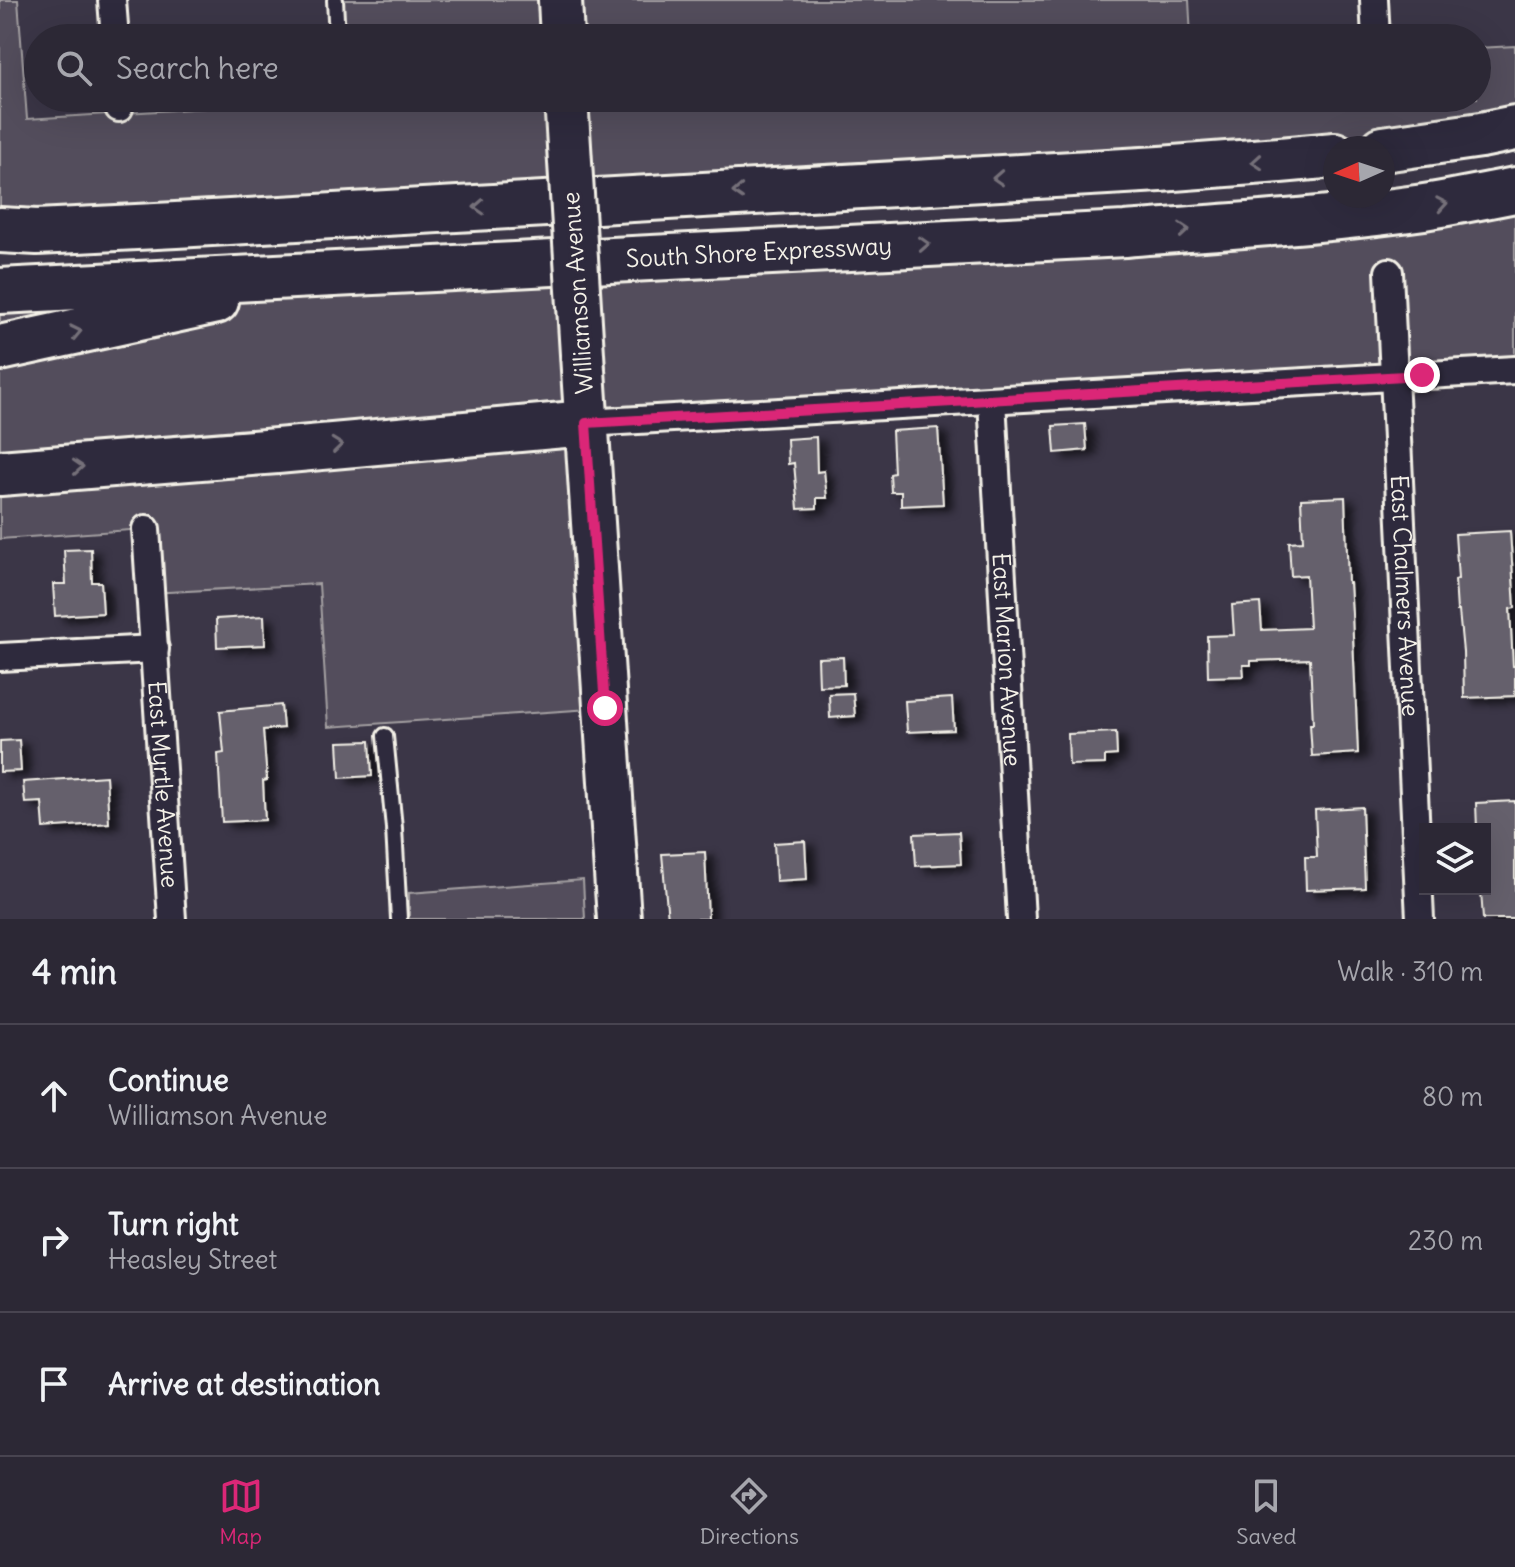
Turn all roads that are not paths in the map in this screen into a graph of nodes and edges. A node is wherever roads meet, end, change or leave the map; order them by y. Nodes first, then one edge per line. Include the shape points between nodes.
1 (112, 0) edge
2 (335, 0) edge
3 (560, 0) edge
4 (1374, 0) edge
5 (114, 24) edge
6 (336, 24) edge
7 (561, 24) edge
8 (1375, 24) edge
9 (567, 112) edge
10 (1515, 128) edge
11 (1395, 147) edge
12 (1323, 156) edge
13 (1515, 190) edge
14 (19, 231) edge
15 (1389, 272) dead end
16 (343, 273) junction
17 (0, 291) edge
18 (0, 348) edge
19 (1515, 370) edge
20 (1395, 377) junction
21 (992, 400) junction
22 (586, 423) junction
23 (0, 473) edge
24 (146, 529) dead end
25 (155, 649) junction
26 (0, 657) edge
27 (385, 736) dead end
28 (172, 919) edge
29 (399, 919) edge
30 (619, 919) edge
31 (1021, 919) edge
32 (1420, 919) edge

1 - 5 street
2 - 6 lane
3 - 7 main road
4 - 8 street
9 - 22 main road, Williamson Avenue, bridge
10 - 11 highway
12 -> 14 highway
16 -> 13 highway, South Shore Expressway via 1125,234 1425,207
15 - 20 street, East Chalmers Avenue
16 - 17 highway, South Shore Expressway
18 -> 16 highway
19 - 20 street
20 - 21 street
20 - 32 street, East Chalmers Avenue
21 - 22 street
21 - 31 street, East Marion Avenue
23 -> 22 highway
22 - 30 main road, Williamson Avenue
24 - 25 street, East Myrtle Avenue
25 - 26 street
25 - 28 street, East Myrtle Avenue
27 - 29 lane

